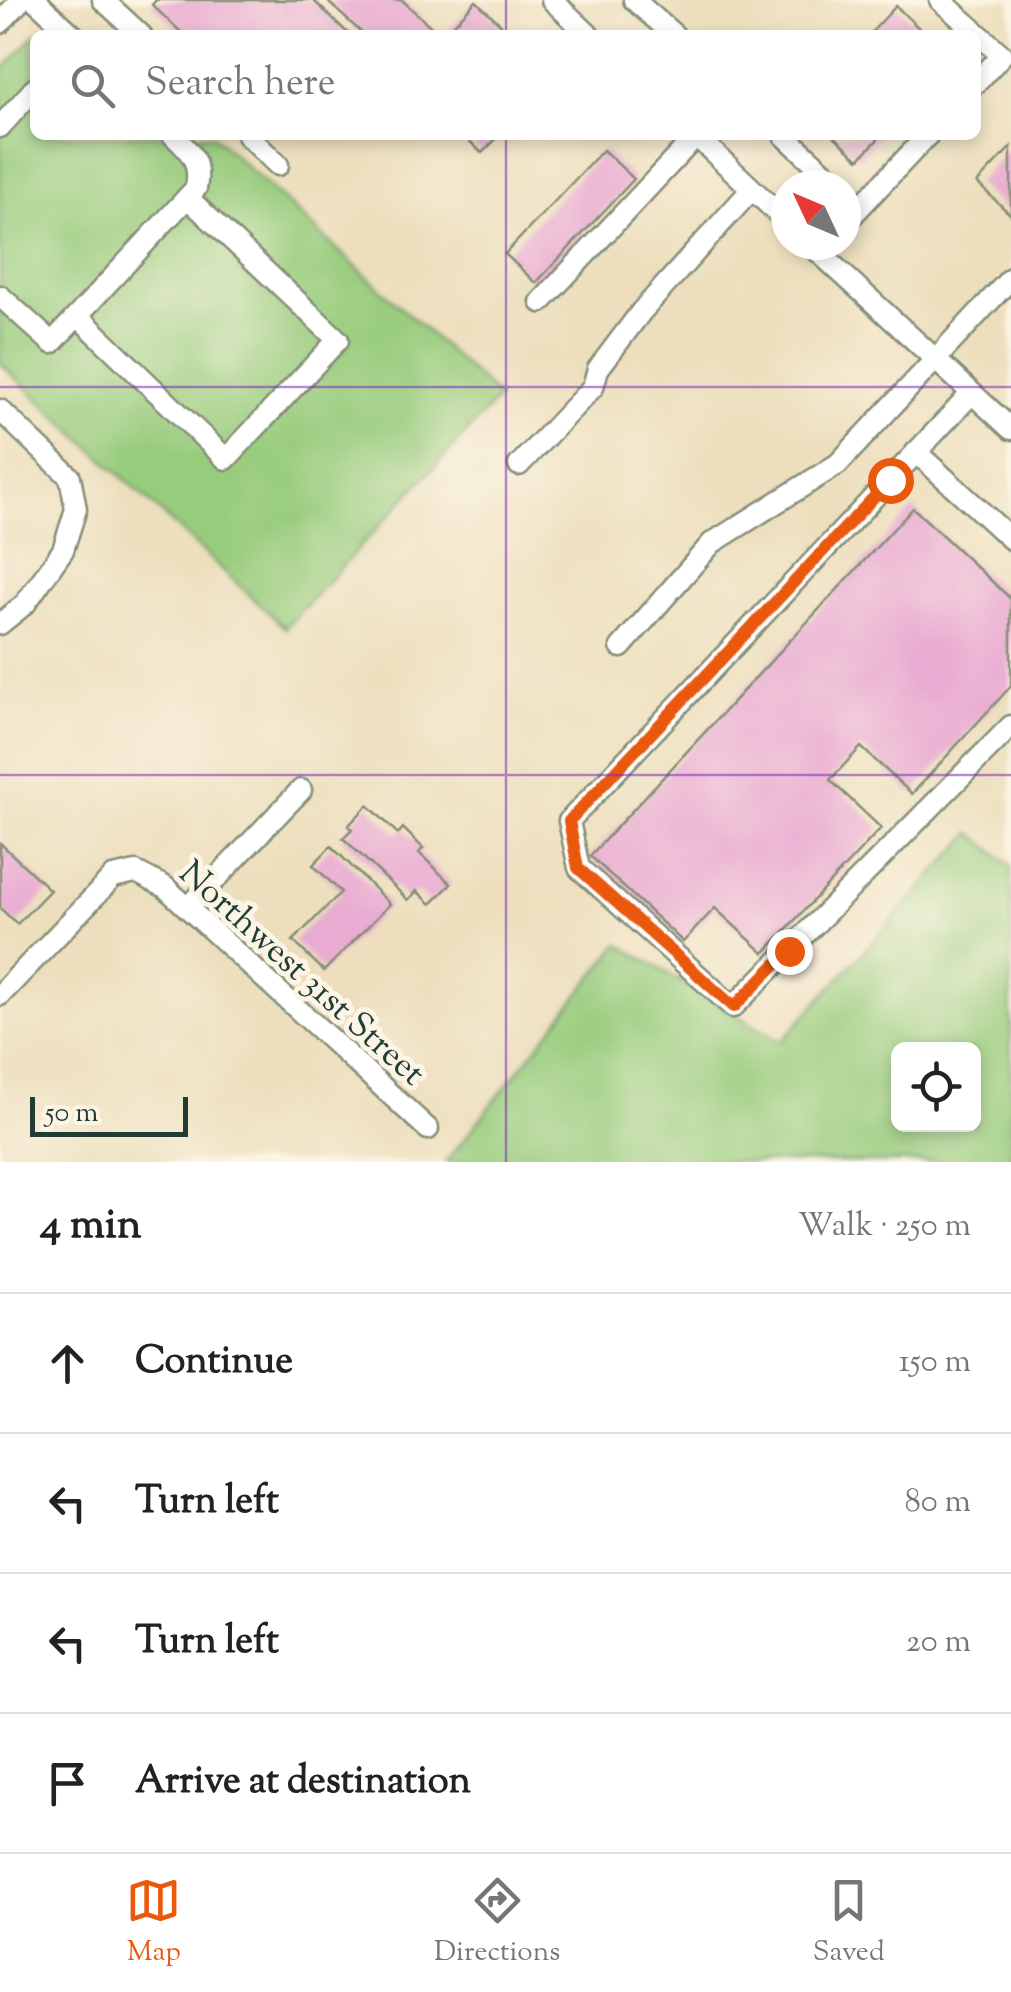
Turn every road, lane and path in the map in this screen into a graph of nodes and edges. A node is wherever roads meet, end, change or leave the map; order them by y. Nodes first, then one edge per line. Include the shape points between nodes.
1 (21, 0) edge
2 (36, 0) edge
3 (104, 0) edge
4 (552, 0) edge
5 (634, 0) edge
6 (940, 0) edge
7 (0, 23) edge
8 (68, 30) edge
9 (136, 30) edge
10 (584, 30) edge
11 (668, 30) edge
12 (974, 30) edge
13 (981, 36) edge
14 (981, 78) edge
15 (30, 94) edge
16 (0, 127) edge
17 (179, 140) edge
18 (252, 140) edge
19 (690, 140) edge
20 (700, 140) edge
21 (789, 140) edge
22 (922, 140) edge
23 (278, 165) dead end
24 (822, 170) edge
25 (752, 189) junction
26 (861, 193) edge
27 (189, 199) junction
28 (771, 207) edge
29 (832, 260) edge
30 (1011, 278) edge
31 (0, 296) edge
32 (541, 302) dead end
33 (79, 317) junction
34 (935, 358) junction
35 (972, 393) junction
36 (0, 410) edge
37 (1010, 424) edge
38 (916, 452) junction
39 (518, 464) dead end
40 (1011, 538) edge
41 (0, 624) edge
42 (621, 647) dead end
43 (1011, 726) edge
44 (301, 790) dead end
45 (188, 908) junction
46 (0, 994) edge
47 (428, 1129) dead end

1 - 7 street
2 - 8 street
3 - 9 street
4 - 10 street
5 - 11 street
6 - 12 street
13 - 14 street via 1002,55
15 - 16 street
17 - 27 street via 199,171
18 - 23 street
19 - 32 street
20 - 25 street
21 - 24 street
22 - 26 street
25 - 28 street
25 - 39 street via 641,312 598,369 593,387
27 - 33 street
27 - 33 street via 338,340 226,459
29 - 34 street
30 - 34 street
31 - 33 street via 52,344
34 - 35 street
34 - 42 street via 838,464 712,543
35 - 37 street
35 - 38 street
36 - 41 street via 70,477 76,509 63,550 25,604
38 - 40 street
38 - 43 street via 569,821 578,868 734,1007
44 - 45 street
45 - 46 street, Northwest 31st Street via 136,872 113,877
45 - 47 street, Northwest 31st Street

